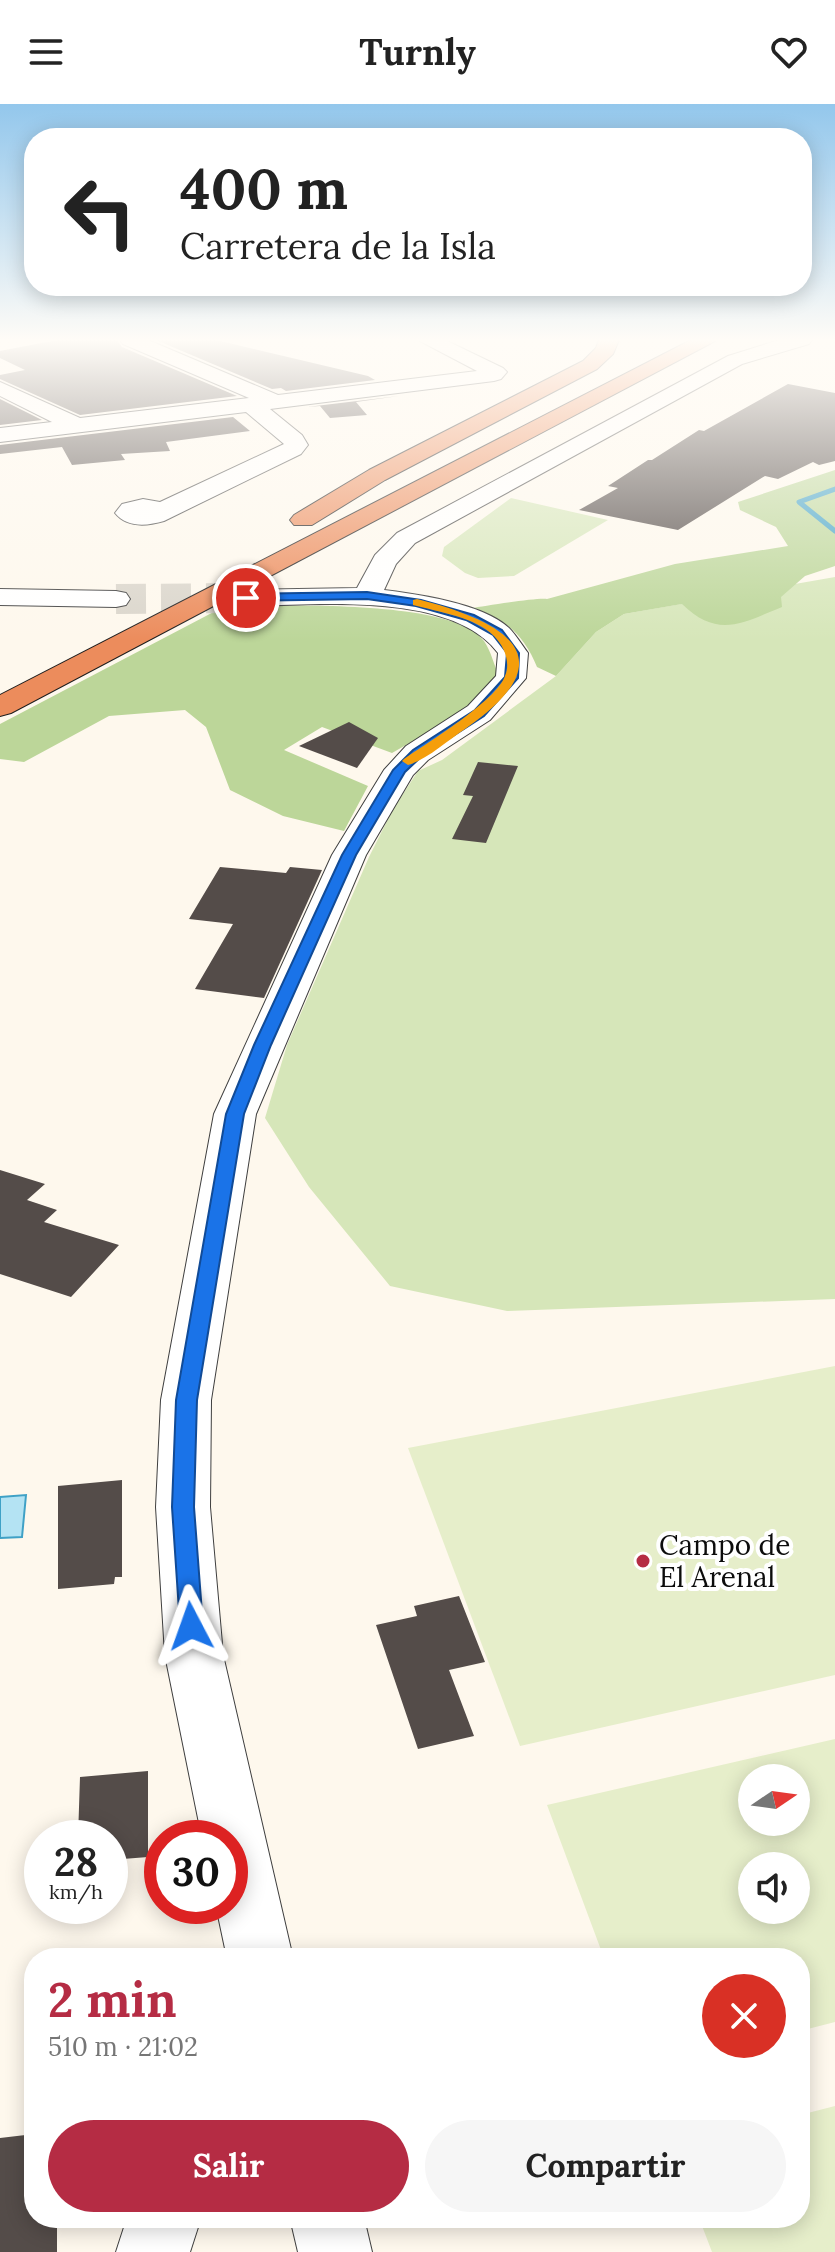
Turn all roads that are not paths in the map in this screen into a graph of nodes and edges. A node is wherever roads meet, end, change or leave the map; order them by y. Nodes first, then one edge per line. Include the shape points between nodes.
1 (294, 440) edge
2 (444, 440) edge
3 (474, 440) edge
4 (499, 440) edge
5 (587, 440) edge
6 (162, 510) dead end
7 (303, 520) junction
8 (276, 534) dead end
9 (367, 596) junction
10 (0, 597) edge
11 (246, 598) tunnel mouth
12 (127, 601) joint
13 (96, 624) dead end
14 (0, 707) edge
15 (258, 1948) edge
16 (161, 2228) edge
17 (329, 2228) edge
18 (153, 2252) edge
19 (335, 2252) edge

1 - 6 street via 293,449
2 - 7 highway
3 - 7 highway
4 - 14 highway
5 - 9 street via 406,538 384,561
7 - 8 highway
9 - 11 street
9 - 15 street via 417,602 497,632 513,653 511,678 479,713 400,770 349,855 235,1114 188,1385 183,1507 194,1655
10 - 12 street
12 - 13 highway
16 - 18 street
17 - 19 street

